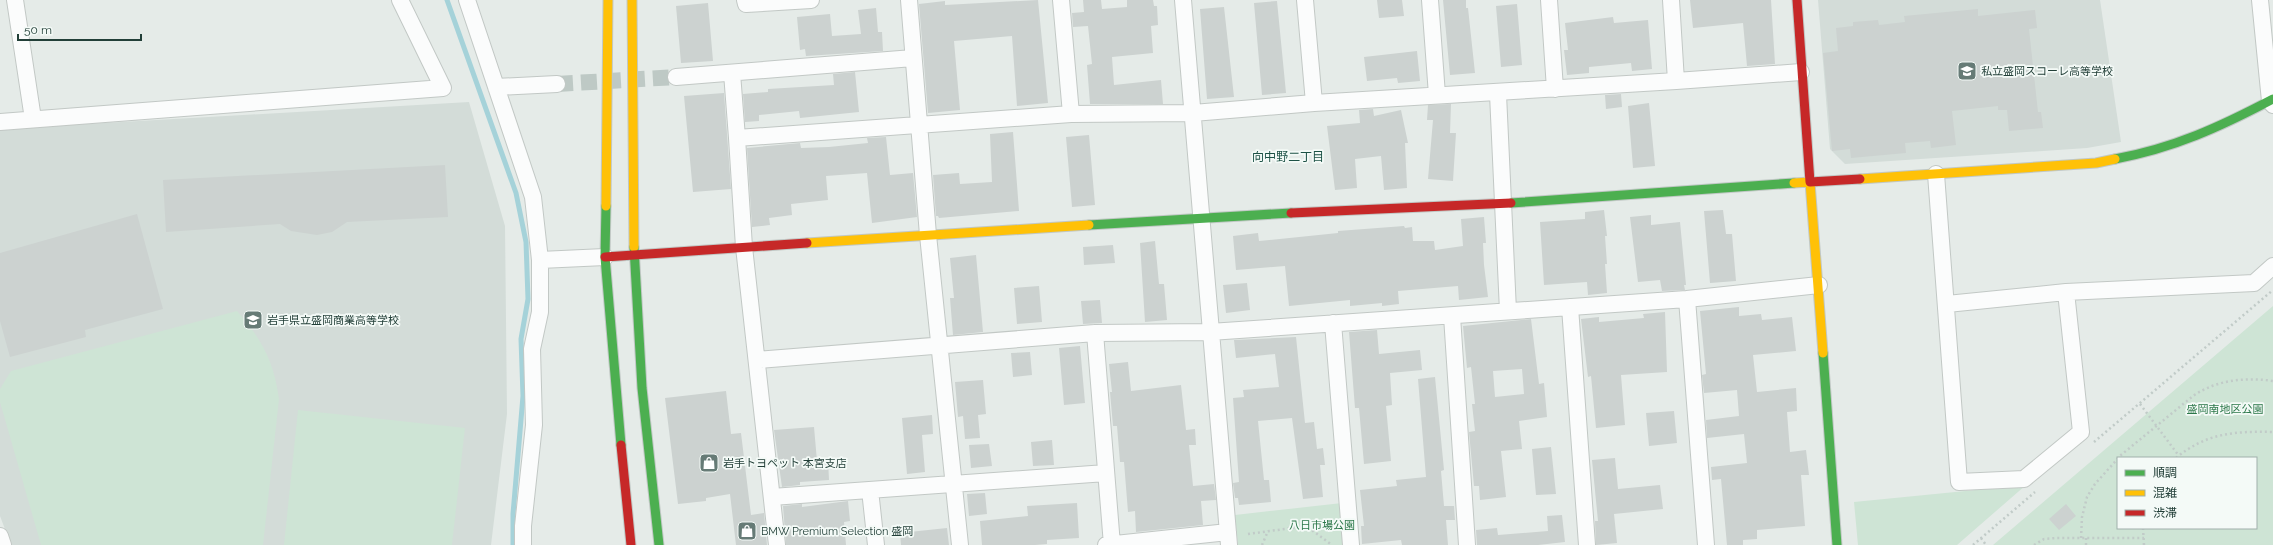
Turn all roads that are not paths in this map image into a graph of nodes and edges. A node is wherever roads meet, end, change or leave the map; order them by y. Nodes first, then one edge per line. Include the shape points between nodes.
1 (15, 0) edge
2 (400, 0) edge
3 (467, 0) edge
4 (608, 0) edge
5 (632, 0) edge
6 (746, 0) edge
7 (811, 0) edge
8 (909, 0) edge
9 (1061, 0) edge
10 (1183, 0) edge
11 (1305, 0) edge
12 (1430, 0) edge
13 (1549, 0) edge
14 (1671, 0) edge
15 (1797, 0) edge
16 (2260, 0) edge
17 (914, 58) junction
18 (1801, 72) junction
19 (732, 73) junction
20 (676, 77) tunnel mouth
21 (1676, 81) junction
22 (557, 84) tunnel mouth
23 (496, 87) junction
24 (1555, 89) junction
25 (1498, 94) junction
26 (1437, 95) junction
27 (2272, 101) edge
28 (1314, 103) junction
29 (1193, 113) junction
30 (1071, 114) junction
31 (33, 119) junction
32 (0, 122) edge
33 (918, 124) junction
34 (737, 138) junction
35 (1936, 174) junction
36 (1810, 182) junction
37 (1503, 204) junction
38 (1201, 217) junction
39 (928, 235) junction
40 (744, 247) junction
41 (634, 255) junction
42 (605, 257) junction
43 (540, 260) junction
44 (2273, 266) edge
45 (1819, 285) junction
46 (2066, 292) junction
47 (1687, 299) junction
48 (1947, 304) junction
49 (1570, 307) junction
50 (1508, 311) junction
51 (1452, 316) junction
52 (1333, 323) junction
53 (1210, 332) junction
54 (1095, 333) junction
55 (940, 345) junction
56 (756, 360) junction
57 (1106, 473) junction
58 (954, 483) junction
59 (870, 490) junction
60 (772, 497) junction
61 (0, 536) edge
62 (1229, 539) edge
63 (3, 545) edge
64 (523, 545) edge
65 (631, 545) edge
66 (659, 545) edge
67 (777, 545) edge
68 (876, 545) edge
69 (960, 545) edge
70 (1110, 545) edge
71 (1351, 545) edge
72 (1467, 545) edge
73 (1587, 545) edge
74 (1706, 545) edge
75 (1837, 545) edge

1 - 31 street
2 - 31 street via 443,88
3 - 23 street
4 - 42 street
5 - 41 street
6 - 7 street via 746,4
8 - 17 street
9 - 30 street
10 - 29 street
11 - 28 street
12 - 26 street
13 - 24 street
14 - 21 street
15 - 18 street
16 - 27 street
17 - 19 street
17 - 33 street
18 - 21 street
18 - 36 street
19 - 20 street
19 - 34 street
21 - 24 street
22 - 23 street
23 - 43 street via 533,197
24 - 25 street
25 - 26 street
25 - 37 street
26 - 28 street
27 - 35 street via 2220,127 2147,153 2096,163
28 - 29 street
29 - 30 street
29 - 38 street
30 - 33 street
31 - 32 street
33 - 34 street
33 - 39 street
34 - 40 street
35 - 36 street
35 - 48 street
36 - 37 street
36 - 45 street
37 - 38 street
37 - 50 street
38 - 39 street
38 - 53 street
39 - 40 street
39 - 55 street
40 - 41 street
40 - 56 street
41 - 42 street
41 - 66 street via 642,388
42 - 43 street
42 - 65 street
43 - 64 street via 540,312 532,349 534,425
44 - 46 street via 2254,283
45 - 47 street
45 - 75 street
46 - 48 street
46 - 48 street via 2081,432 2024,479 1959,482
47 - 49 street
47 - 74 street
49 - 50 street
49 - 73 street
50 - 51 street
51 - 52 street
51 - 72 street
52 - 53 street
52 - 71 street
53 - 54 street
53 - 62 street
54 - 55 street
54 - 57 street
55 - 56 street
55 - 58 street
56 - 60 street
57 - 58 street
57 - 70 street
58 - 59 street
58 - 69 street
59 - 60 street
59 - 68 street
60 - 67 street
61 - 63 street
62 - 70 street

